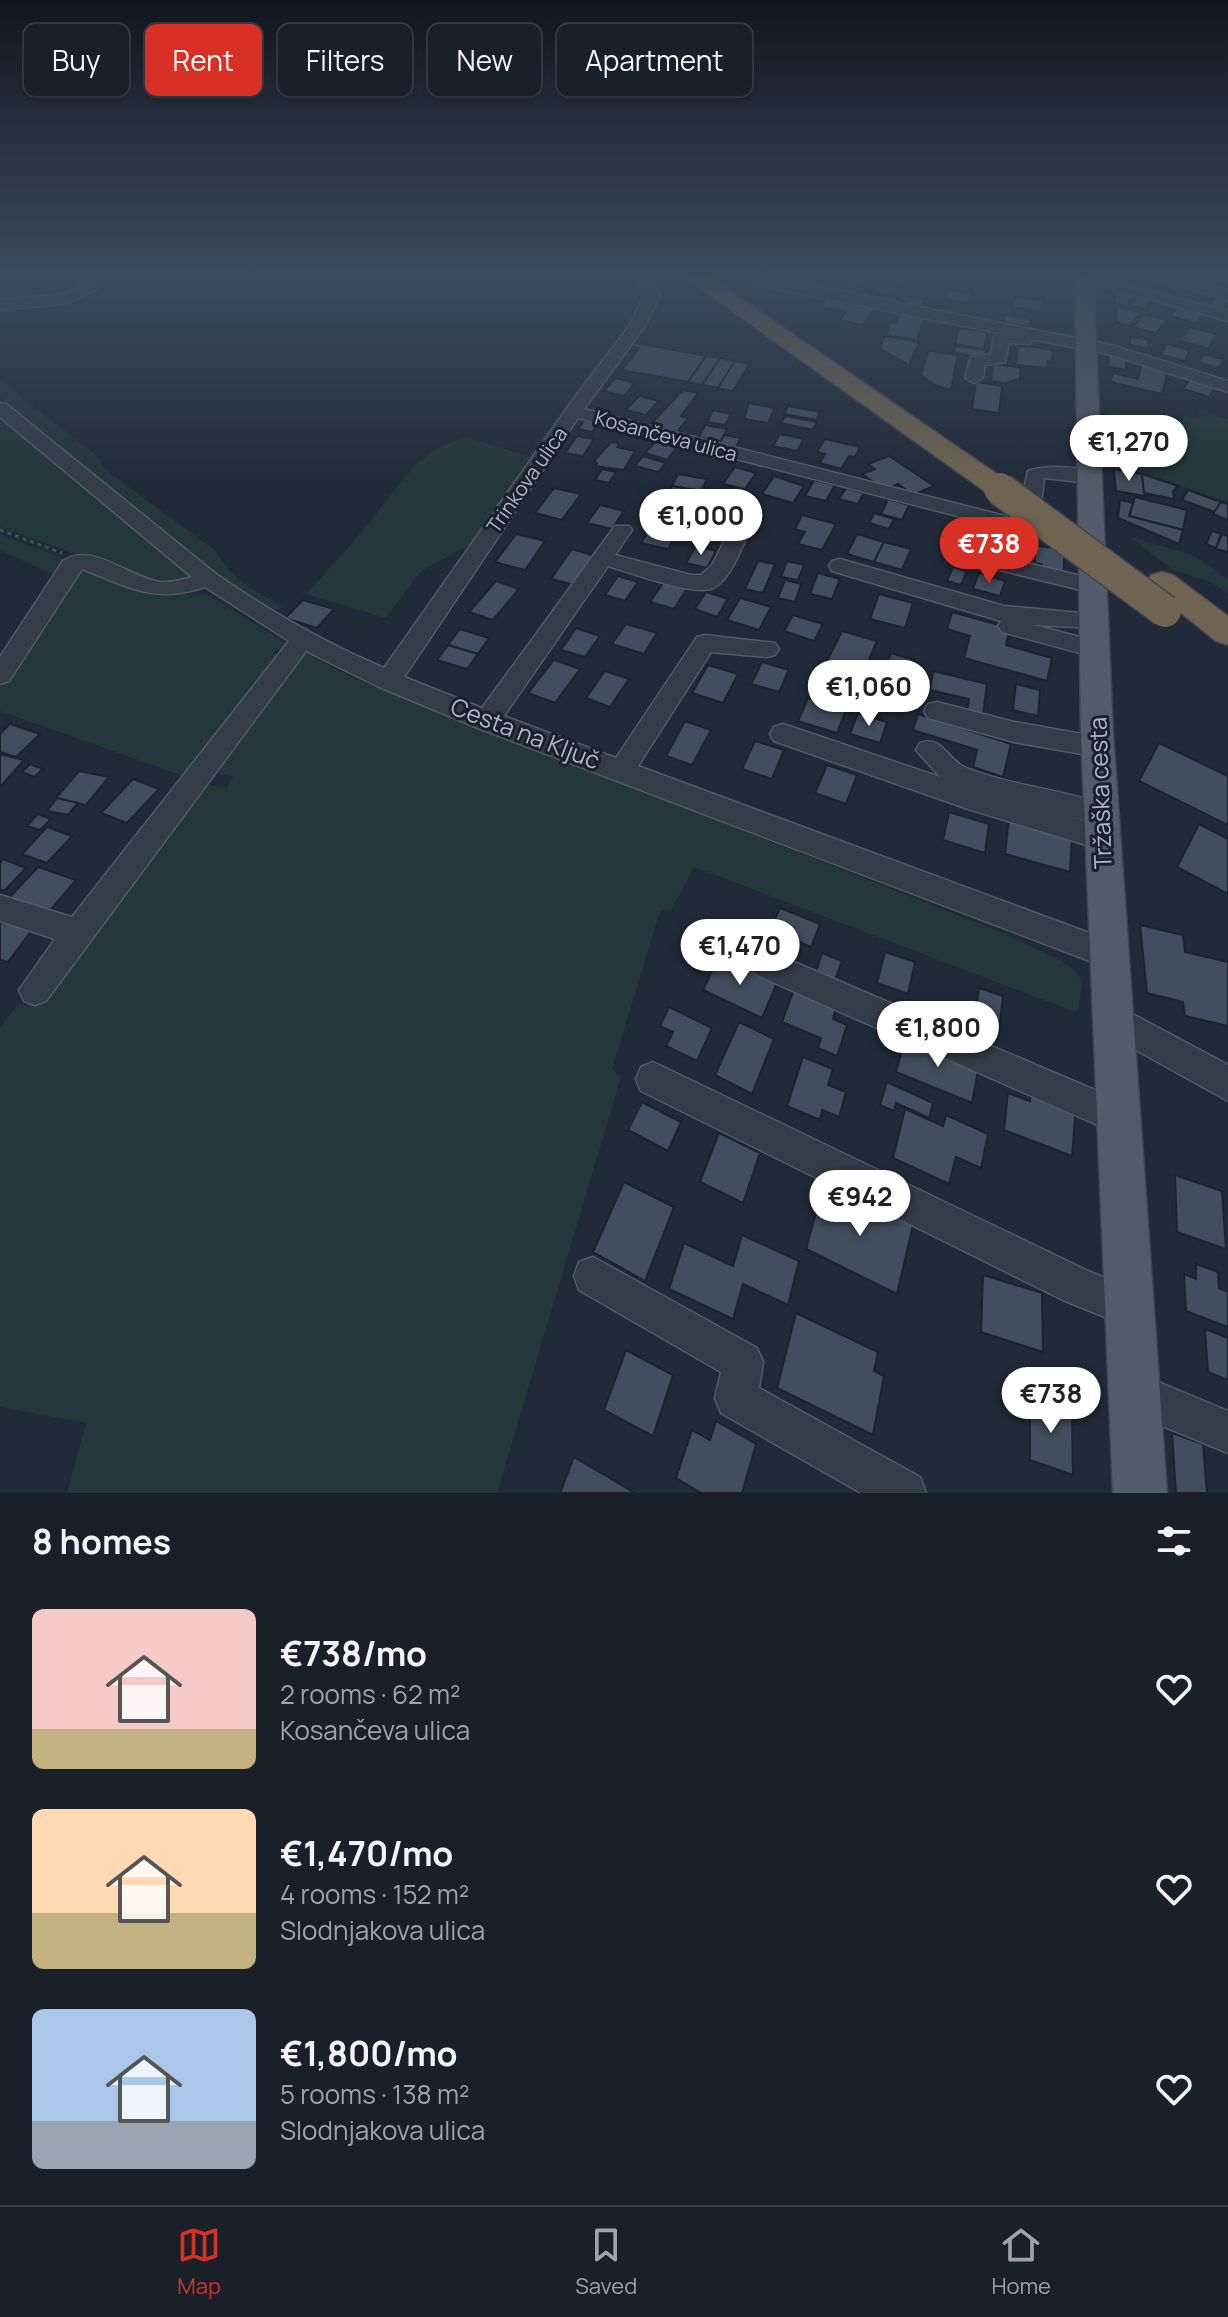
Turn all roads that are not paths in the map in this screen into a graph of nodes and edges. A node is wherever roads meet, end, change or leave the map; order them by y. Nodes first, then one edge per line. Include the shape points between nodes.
1 (622, 346) edge
2 (810, 346) edge
3 (1001, 346) edge
4 (1086, 346) joint
5 (974, 378) dead end
6 (1228, 387) edge
7 (0, 408) edge
8 (575, 412) junction
9 (1089, 477) junction
10 (622, 530) dead end
11 (734, 541) dead end
12 (603, 558) junction
13 (995, 562) dead end
14 (845, 574) dead end
15 (208, 579) junction
16 (1093, 586) junction
17 (1163, 596) junction
18 (1228, 633) edge
19 (1094, 635) junction
20 (302, 640) junction
21 (767, 649) dead end
22 (1228, 662) edge
23 (0, 675) edge
24 (388, 681) junction
25 (937, 711) dead end
26 (487, 721) junction
27 (783, 734) dead end
28 (1099, 747) junction
29 (929, 750) dead end
30 (621, 771) junction
31 (1102, 826) junction
32 (0, 908) edge
33 (79, 933) junction
34 (721, 941) dead end
35 (1108, 954) junction
36 (35, 990) dead end
37 (1112, 1019) junction
38 (653, 1079) dead end
39 (1228, 1084) edge
40 (1118, 1117) junction
41 (593, 1276) dead end
42 (1129, 1307) junction
43 (1134, 1393) junction
44 (1228, 1432) edge
45 (904, 1493) edge
46 (1140, 1493) edge

1 - 8 street, Trinkova ulica
2 - 17 highway, bridge
3 - 5 street via 999,358 977,361
4 - 6 street
4 - 9 main road, Tržaška cesta
7 - 15 street, Cesta na Ključ
8 - 9 street, Kosančeva ulica via 1019,526 1029,522 1035,475 1045,471
8 - 24 street, Trinkova ulica
9 - 16 main road, Tržaška cesta
10 - 12 street
11 - 12 street via 721,568 706,583
12 - 26 street
13 - 16 street
14 - 19 street
15 - 20 street, Cesta na Ključ
15 - 23 street via 157,589 70,570
16 - 19 main road, Tržaška cesta
17 - 18 highway
17 - 22 highway
19 - 28 main road, Tržaška cesta
20 - 24 street, Cesta na Ključ
20 - 33 street
21 - 30 street via 705,643
24 - 26 street, Cesta na Ključ
25 - 28 street
26 - 30 street, Cesta na Ključ
27 - 31 street via 968,798
28 - 31 main road, Tržaška cesta
29 - 31 street via 954,775
30 - 35 street, Cesta na Ključ
31 - 35 main road, Tržaška cesta
32 - 33 street
33 - 36 street
34 - 40 street
35 - 37 main road, Tržaška cesta
37 - 39 street
37 - 40 main road, Tržaška cesta
38 - 42 street
40 - 42 main road, Tržaška cesta
41 - 45 street via 743,1362 736,1398
42 - 43 main road, Tržaška cesta
43 - 44 street
43 - 46 main road, Tržaška cesta

